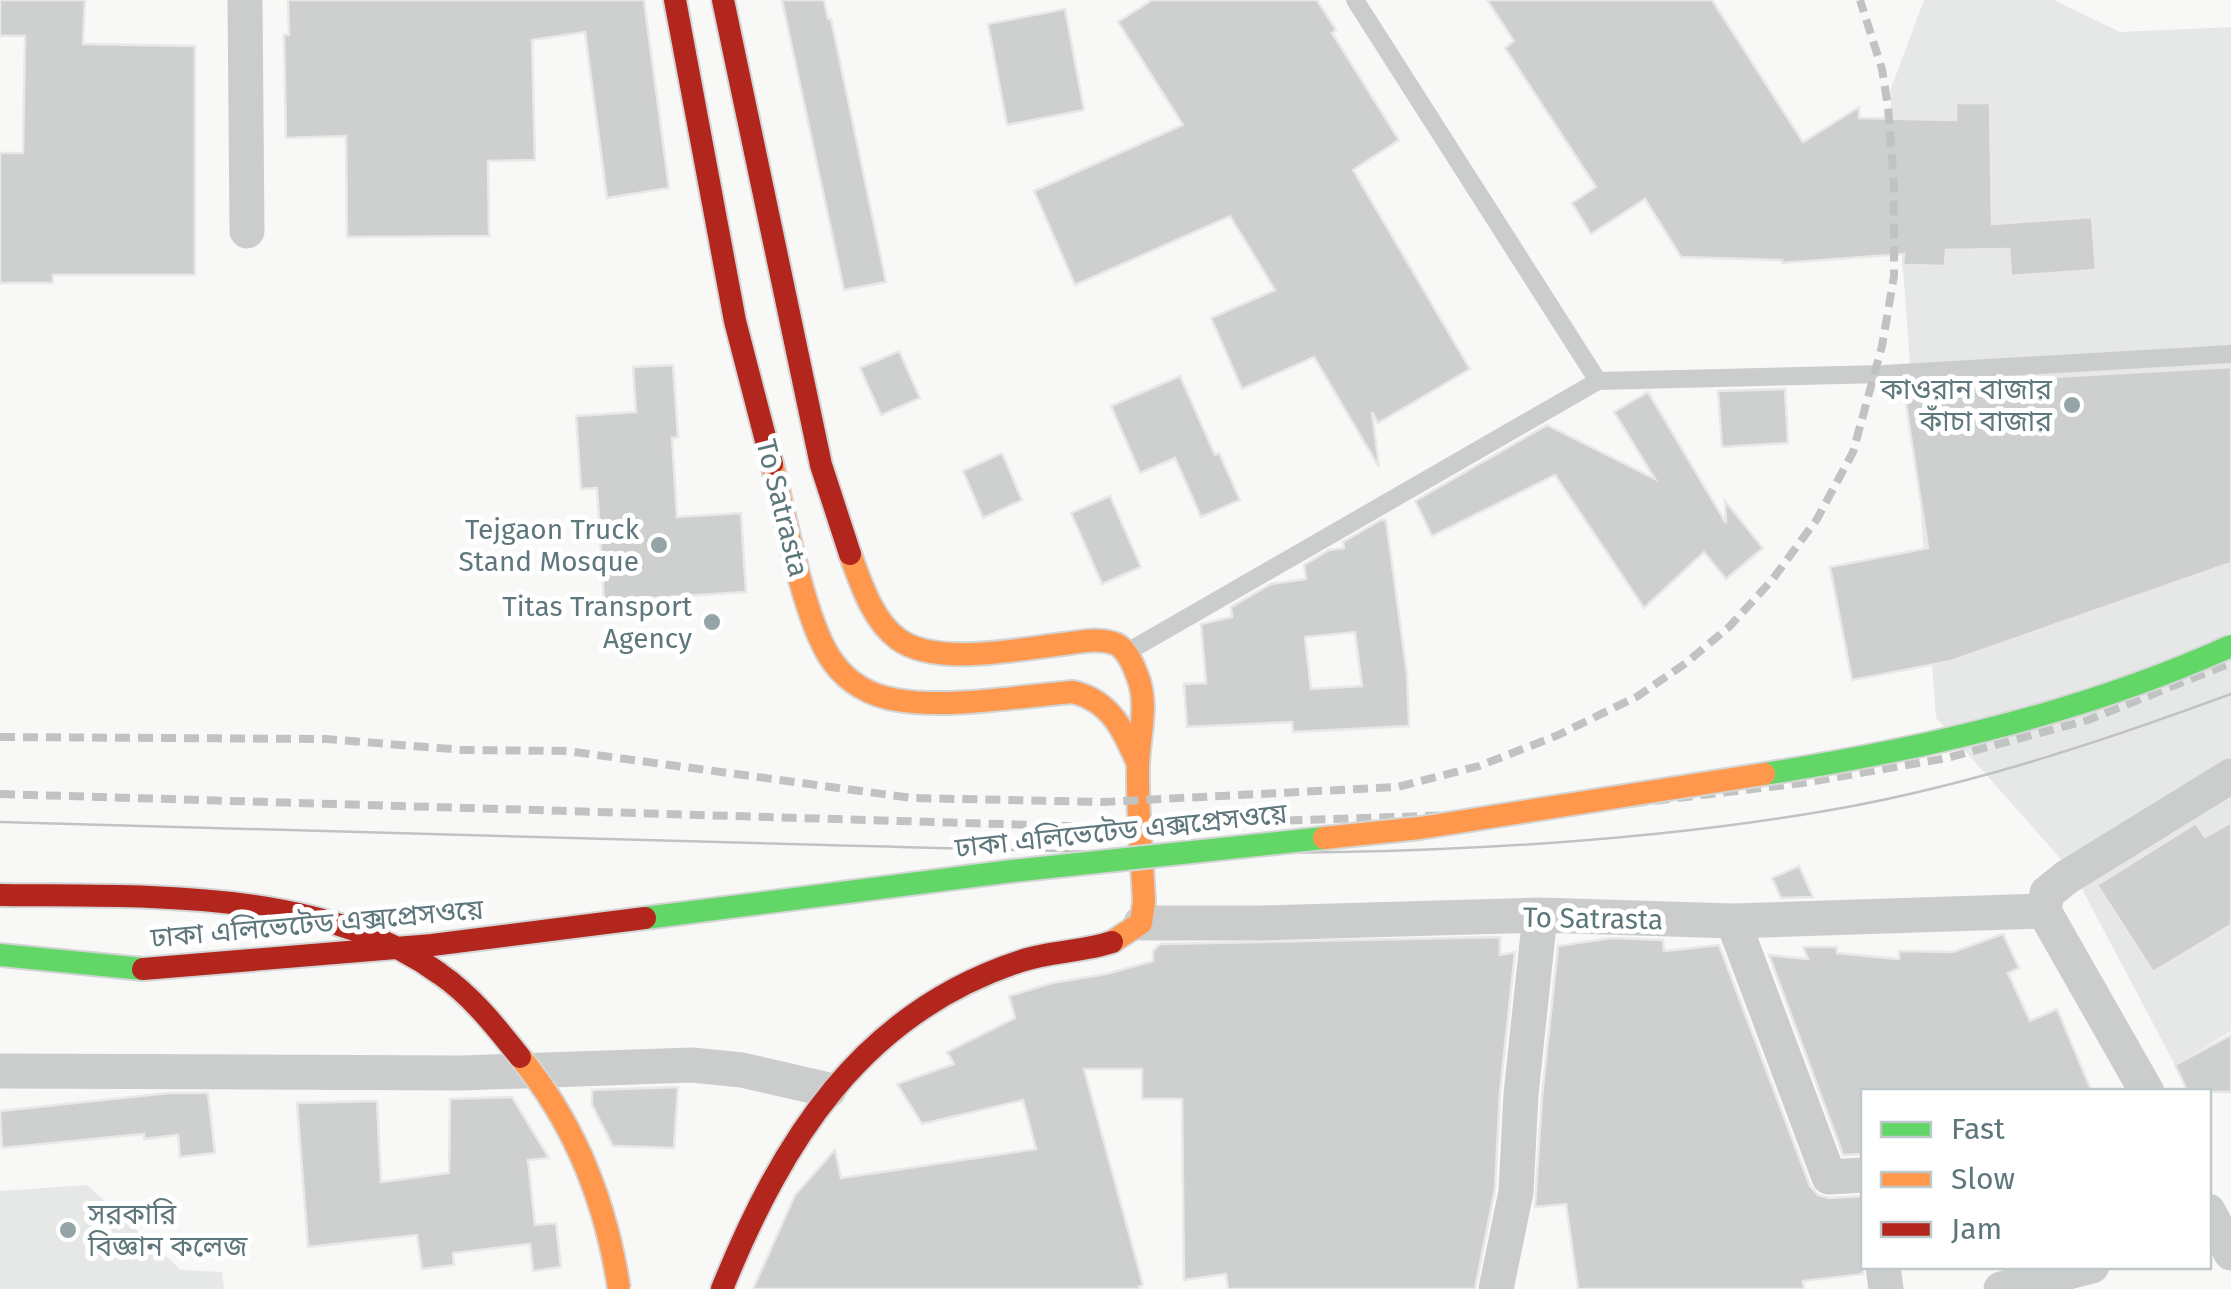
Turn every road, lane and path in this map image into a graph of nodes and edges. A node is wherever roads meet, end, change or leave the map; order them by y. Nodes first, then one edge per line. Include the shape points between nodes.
1 (246, 0) edge
2 (675, 0) edge
3 (723, 0) edge
4 (1355, 0) edge
5 (247, 231) dead end
6 (761, 315) junction
7 (2231, 354) edge
8 (1598, 381) junction
9 (848, 626) junction
10 (2231, 646) edge
11 (1126, 653) junction
12 (1138, 764) junction
13 (2231, 776) edge
14 (0, 895) edge
15 (2044, 911) junction
16 (1540, 915) junction
17 (1734, 921) junction
18 (1141, 923) junction
19 (0, 956) edge
20 (143, 969) junction
21 (16, 980) dead end
22 (0, 1071) edge
23 (2145, 1089) edge
24 (829, 1090) junction
25 (1861, 1175) edge
26 (2080, 1269) edge
27 (619, 1289) edge
28 (722, 1289) edge
29 (1496, 1289) edge
30 (2001, 1289) edge

1 - 5 street
2 - 6 main road, To Satrasta
3 - 6 main road
4 - 8 lane
6 - 9 main road via 839,527
6 - 9 main road, To Satrasta via 809,608
7 - 8 lane via 1884,374
8 - 11 lane
9 - 11 main road via 935,651 968,654 1092,641
9 - 12 main road, To Satrasta via 831,660 875,695 947,702 1088,694 1111,711
10 - 20 main road, ঢাকা এলিভেটেড এক্সপ্রেসওয়ে, bridge via 2087,703 1879,756 1420,828 1012,871 432,945
11 - 12 main road via 1142,694
12 - 18 main road
13 - 15 street via 2068,877 2046,893
14 - 27 main road, bridge via 202,900 293,914 359,931 428,965 545,1084 592,1173
15 - 17 street, To Satrasta
15 - 23 street
16 - 17 street, To Satrasta
16 - 18 street, To Satrasta
16 - 29 street via 1516,1192
17 - 25 street via 1829,1178
18 - 24 main road via 1119,942 1018,962 933,1001 894,1027
19 - 20 main road
20 - 21 main road, ঢাকা এলিভেটেড এক্সপ্রেসওয়ে
22 - 24 street via 461,1073 692,1065
24 - 28 main road via 786,1148
26 - 30 street

